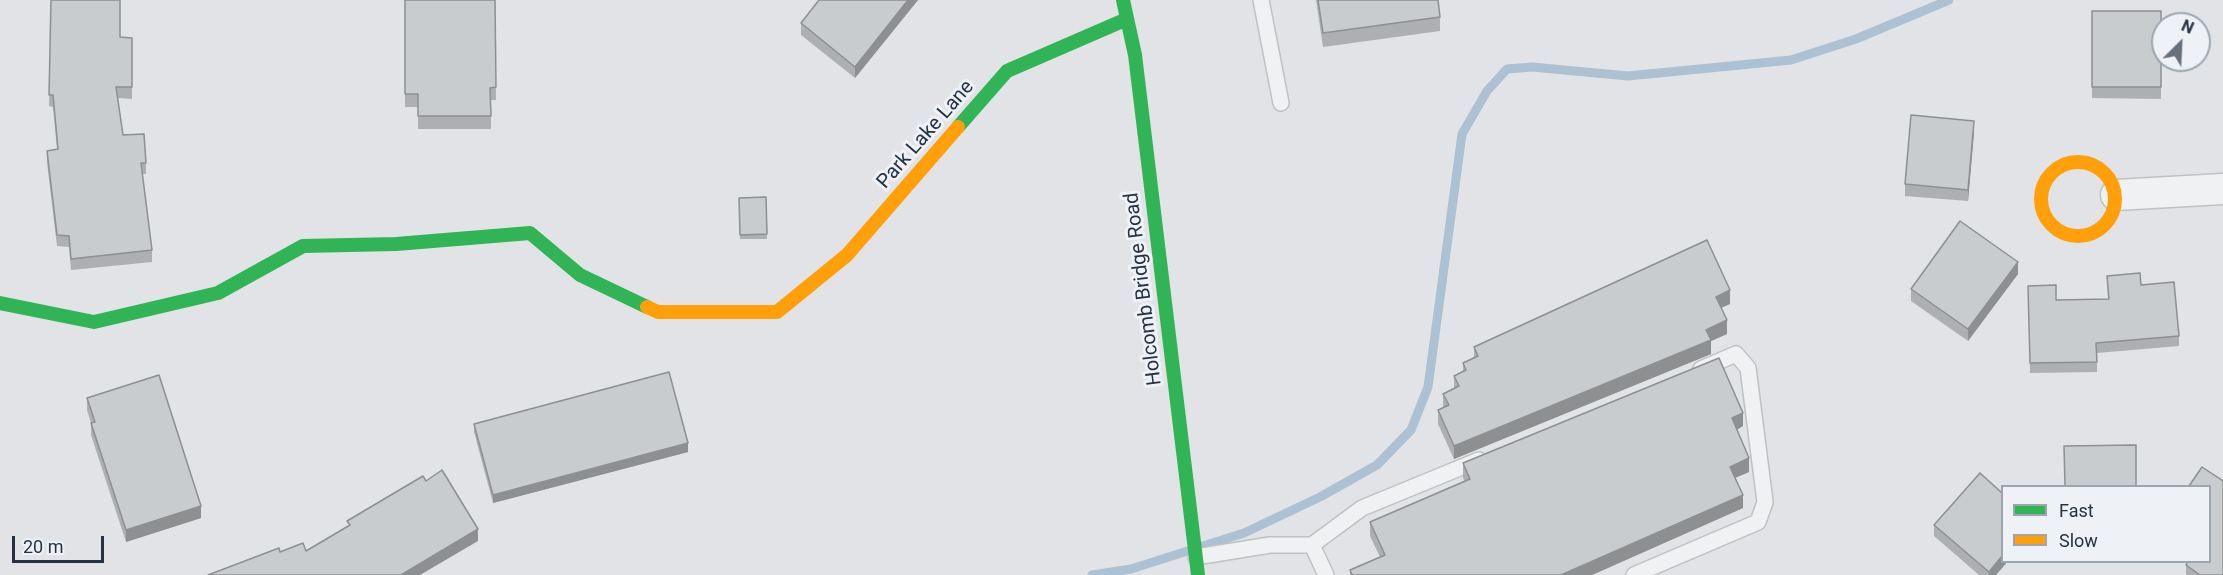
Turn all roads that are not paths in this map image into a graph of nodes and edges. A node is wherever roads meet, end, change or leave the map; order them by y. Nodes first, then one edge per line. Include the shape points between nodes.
1 (1123, 0) edge
2 (1261, 0) edge
3 (1127, 19) junction
4 (1281, 103) dead end
5 (2223, 189) edge
6 (2116, 195) junction
7 (0, 303) edge
8 (1692, 373) edge
9 (1494, 454) edge
10 (1312, 545) junction
11 (1196, 557) junction
12 (1198, 575) edge
13 (1326, 575) edge
14 (1634, 575) edge

1 - 3 street, Holcomb Bridge Road
2 - 4 lane
3 - 7 street, Park Lake Lane via 1007,71 847,255 777,312 658,312 580,275 530,233 396,244 303,246 218,293 94,322
3 - 11 street, Holcomb Bridge Road via 1137,67
5 - 6 street
6 - 6 street via 2113,183 2096,165 2072,162 2051,173 2044,184 2042,208 2055,228 2067,234 2091,234 2110,219
8 - 14 lane via 1736,354 1748,368 1765,502 1758,522
9 - 10 lane via 1362,508
10 - 11 lane via 1270,545
10 - 13 lane
11 - 12 street, Holcomb Bridge Road

